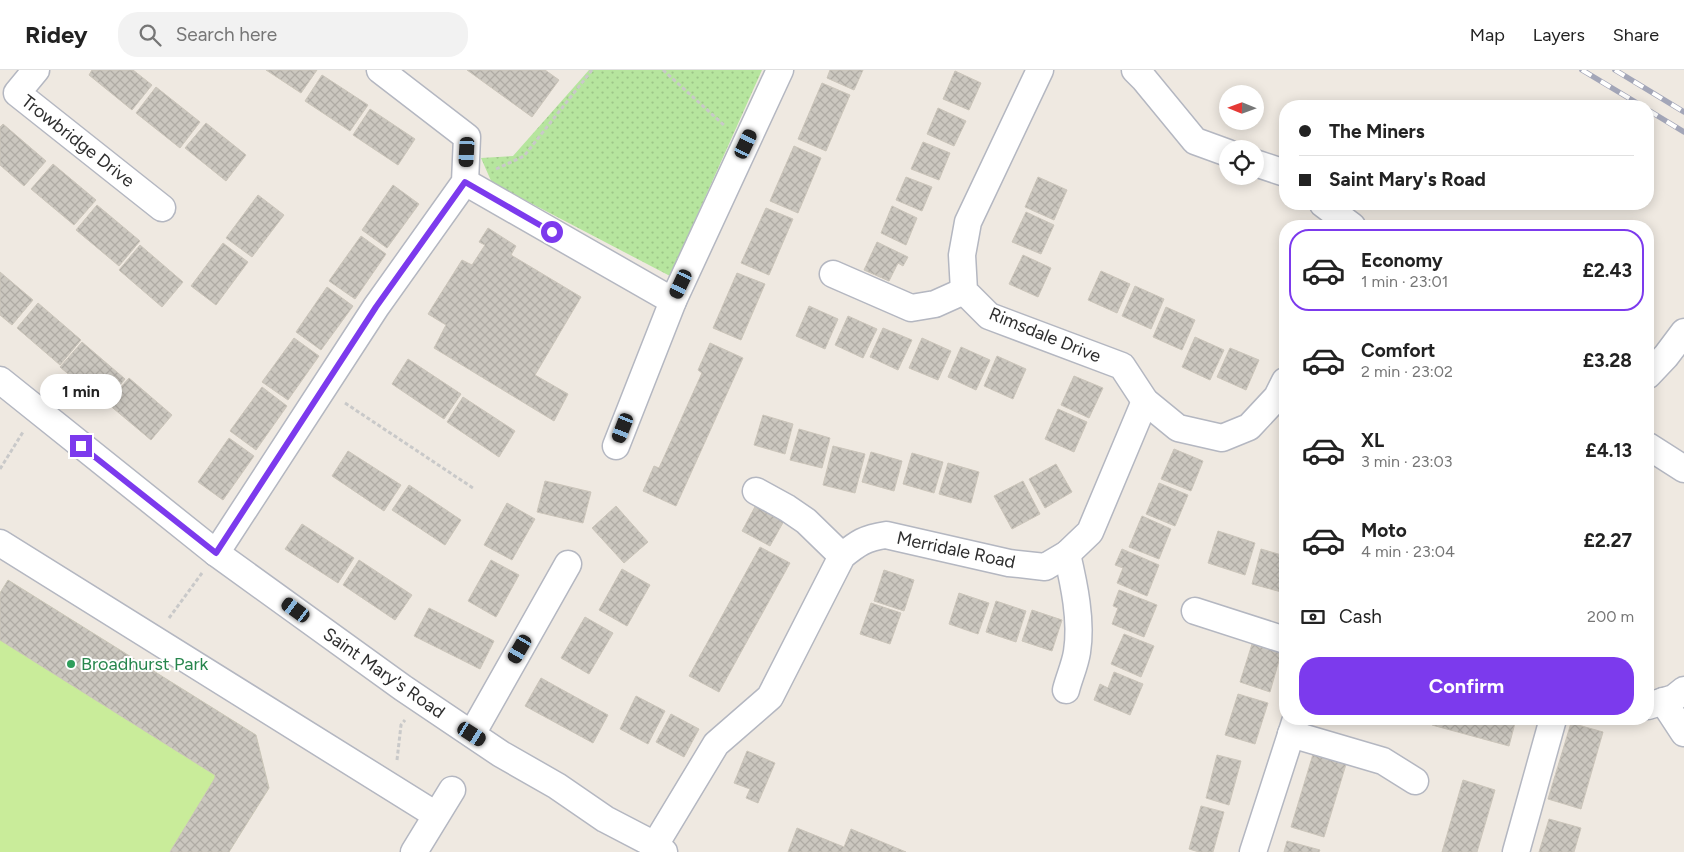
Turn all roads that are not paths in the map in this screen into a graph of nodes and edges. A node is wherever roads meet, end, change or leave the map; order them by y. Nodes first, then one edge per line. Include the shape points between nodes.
1 (36, 70) edge
2 (380, 70) edge
3 (780, 70) edge
4 (1040, 70) edge
5 (1135, 70) edge
6 (1219, 150) edge
7 (1264, 166) edge
8 (1279, 171) edge
9 (465, 182) junction
10 (162, 208) dead end
11 (1331, 210) edge
12 (1344, 220) edge
13 (833, 274) dead end
14 (964, 291) junction
15 (673, 301) junction
16 (1684, 332) edge
17 (1654, 369) edge
18 (0, 380) edge
19 (1279, 393) edge
20 (1145, 401) junction
21 (616, 446) dead end
22 (1654, 450) edge
23 (1684, 469) edge
24 (756, 491) dead end
25 (0, 544) edge
26 (216, 553) junction
27 (1067, 554) junction
28 (842, 556) junction
29 (568, 564) dead end
30 (1195, 611) dead end
31 (1279, 638) edge
32 (1066, 690) dead end
33 (1665, 699) edge
34 (1550, 725) edge
35 (1294, 726) edge
36 (1684, 733) edge
37 (472, 734) junction
38 (1415, 781) dead end
39 (452, 790) dead end
40 (436, 815) junction
41 (660, 849) edge
42 (414, 852) edge
43 (1254, 852) edge
44 (1516, 852) edge

1 - 10 street, Trowbridge Drive via 17,92
2 - 9 street via 467,137
3 - 15 street
4 - 14 street via 968,222 962,255
5 - 6 street via 1195,141
7 - 8 street
9 - 15 street
9 - 26 street via 376,307
11 - 12 street
13 - 14 street via 911,308 935,304
14 - 20 street, Rimsdale Drive via 989,316 1122,366
15 - 21 street
16 - 17 street
18 - 26 street, Saint Mary's Road
19 - 20 street, Rimsdale Drive via 1250,426 1222,438 1178,428
20 - 27 street, Merridale Road via 1090,532
22 - 23 street
24 - 28 street via 806,522
25 - 40 street
26 - 37 street, Saint Mary's Road
27 - 28 street, Merridale Road via 1045,567 1009,563 886,535 859,542
27 - 32 street via 1078,619 1077,652
28 - 41 street, Merridale Road via 770,697 716,744
29 - 37 street
30 - 31 street
33 - 36 street
34 - 44 street
35 - 38 street via 1383,761
35 - 43 street
37 - 41 street, Saint Mary's Road via 605,820
39 - 40 street
40 - 42 street

